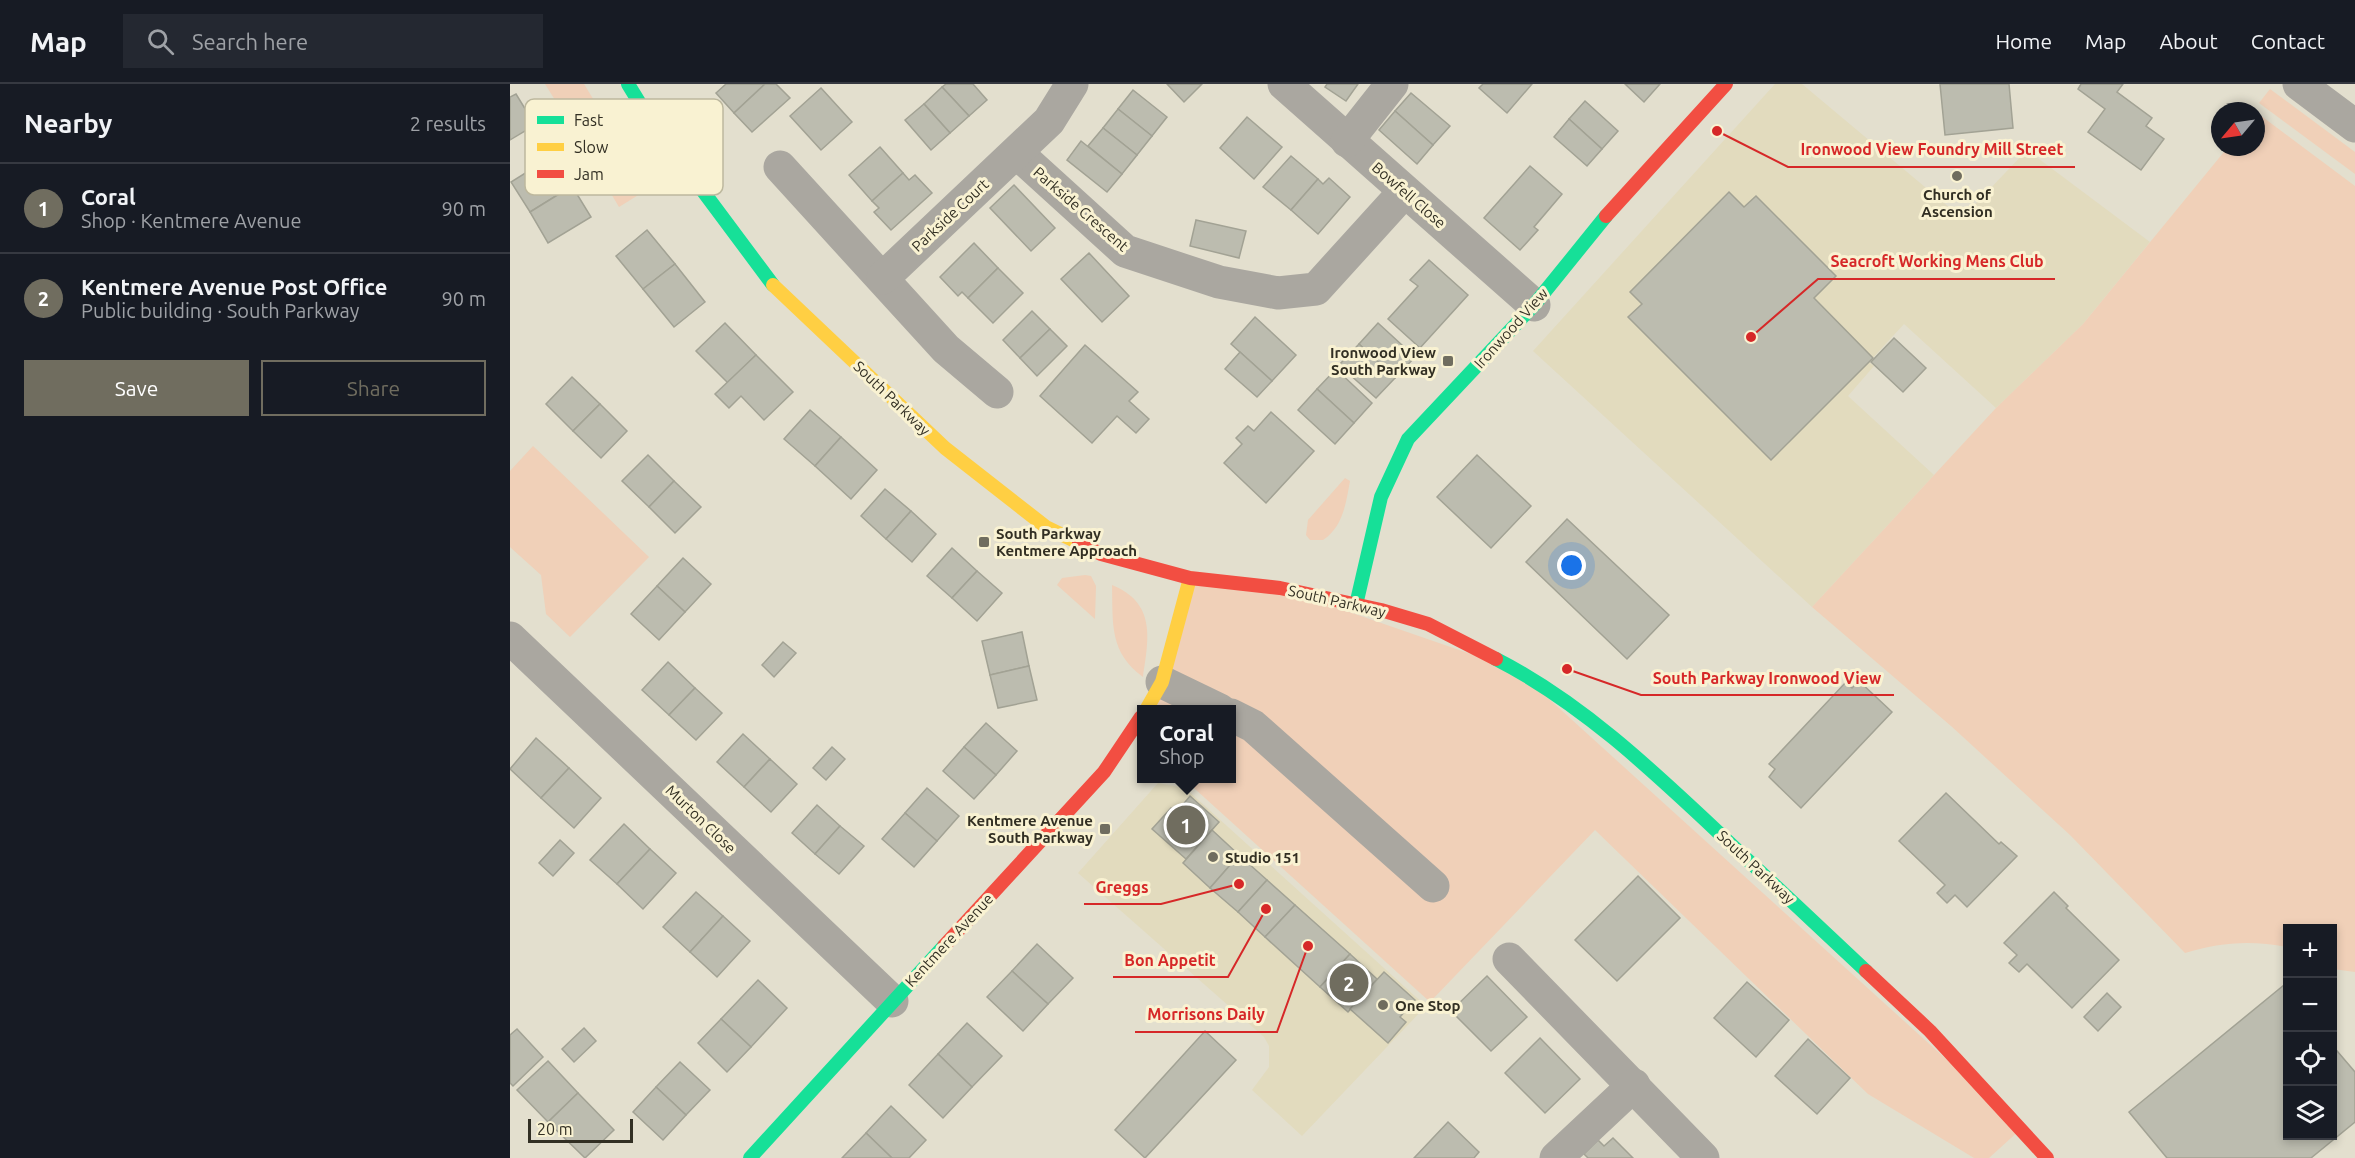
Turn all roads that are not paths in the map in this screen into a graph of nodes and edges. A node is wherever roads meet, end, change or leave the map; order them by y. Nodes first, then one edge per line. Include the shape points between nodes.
1 (628, 84) edge
2 (1072, 84) edge
3 (1284, 84) edge
4 (1392, 84) edge
5 (1726, 84) edge
6 (2299, 84) edge
7 (637, 99) edge
8 (2355, 126) edge
9 (1347, 141) junction
10 (1017, 153) junction
11 (780, 166) dead end
12 (1404, 192) junction
13 (705, 195) edge
14 (883, 278) junction
15 (1534, 305) junction
16 (998, 392) dead end
17 (1190, 578) junction
18 (1356, 605) junction
19 (510, 638) edge
20 (1154, 696) edge
21 (1196, 705) edge
22 (1236, 718) edge
23 (1137, 723) edge
24 (1433, 886) dead end
25 (1509, 959) dead end
26 (892, 1001) junction
27 (1634, 1085) junction
28 (750, 1158) edge
29 (1556, 1158) edge
30 (1703, 1158) edge
31 (2047, 1158) edge

1 - 7 street, South Parkway
2 - 10 street via 1049,121
3 - 9 street, Bowfell Close
4 - 9 street
5 - 15 street, Ironwood View via 1598,224
6 - 8 street
9 - 12 street, Bowfell Close
10 - 12 street, Parkside Crescent via 1125,251 1219,282 1278,293 1316,289
10 - 14 street, Parkside Court
11 - 14 street
12 - 15 street, Bowfell Close
13 - 17 street, South Parkway via 771,284 945,448 1046,527 1101,554
14 - 16 street via 946,349
15 - 18 street, Ironwood View via 1408,439 1381,497
17 - 18 street, South Parkway via 1280,588
17 - 20 street
18 - 31 street, South Parkway via 1428,624 1474,645 1544,688 1635,756 1930,1030
19 - 26 street, Murton Close
20 - 21 street
22 - 24 street via 1253,726
23 - 26 street, Kentmere Avenue via 1104,772
25 - 27 street
26 - 28 street, Kentmere Avenue
27 - 29 street
27 - 30 street

